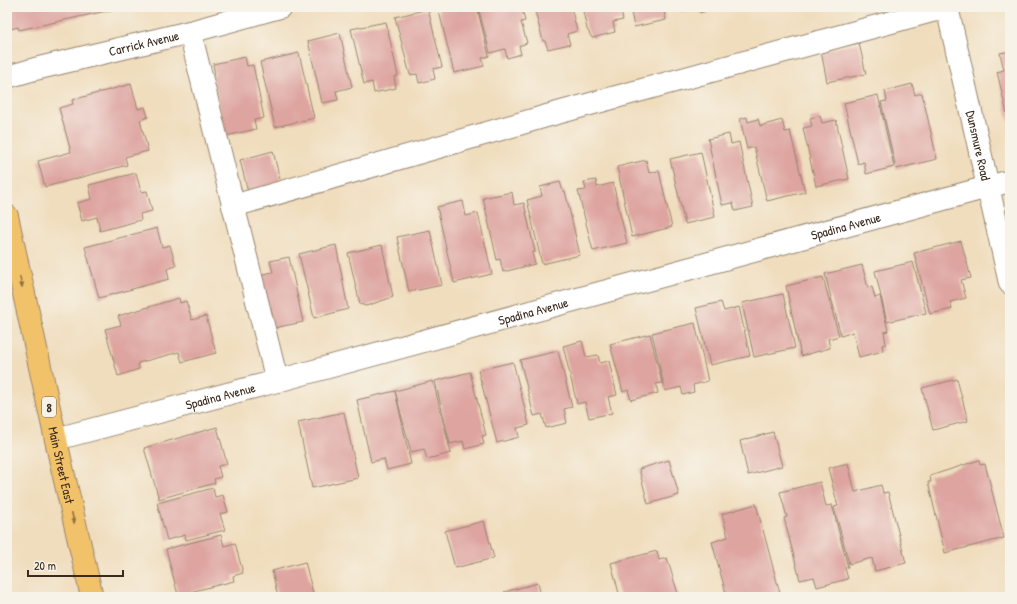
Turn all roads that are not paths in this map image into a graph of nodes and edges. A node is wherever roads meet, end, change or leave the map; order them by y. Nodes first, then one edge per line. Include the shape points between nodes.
1 (280, 7) edge
2 (947, 7) edge
3 (190, 32) junction
4 (7, 77) edge
5 (1010, 181) edge
6 (988, 187) junction
7 (233, 206) junction
8 (7, 216) edge
9 (10, 243) edge
10 (1010, 283) edge
11 (277, 381) junction
12 (56, 439) junction
13 (92, 597) edge

1 - 3 street, Carrick Avenue
2 - 6 street, Dunsmure Road
2 - 7 street via 550,115
3 - 4 street, Carrick Avenue
3 - 7 street
5 - 6 street, Spadina Avenue
6 - 10 street, Dunsmure Road
6 - 11 street, Spadina Avenue
7 - 11 street
8 - 9 main road, Main Street East / 8
9 -> 12 main road, Main Street East / 8
11 - 12 street, Spadina Avenue
12 -> 13 main road, Main Street East / 8

